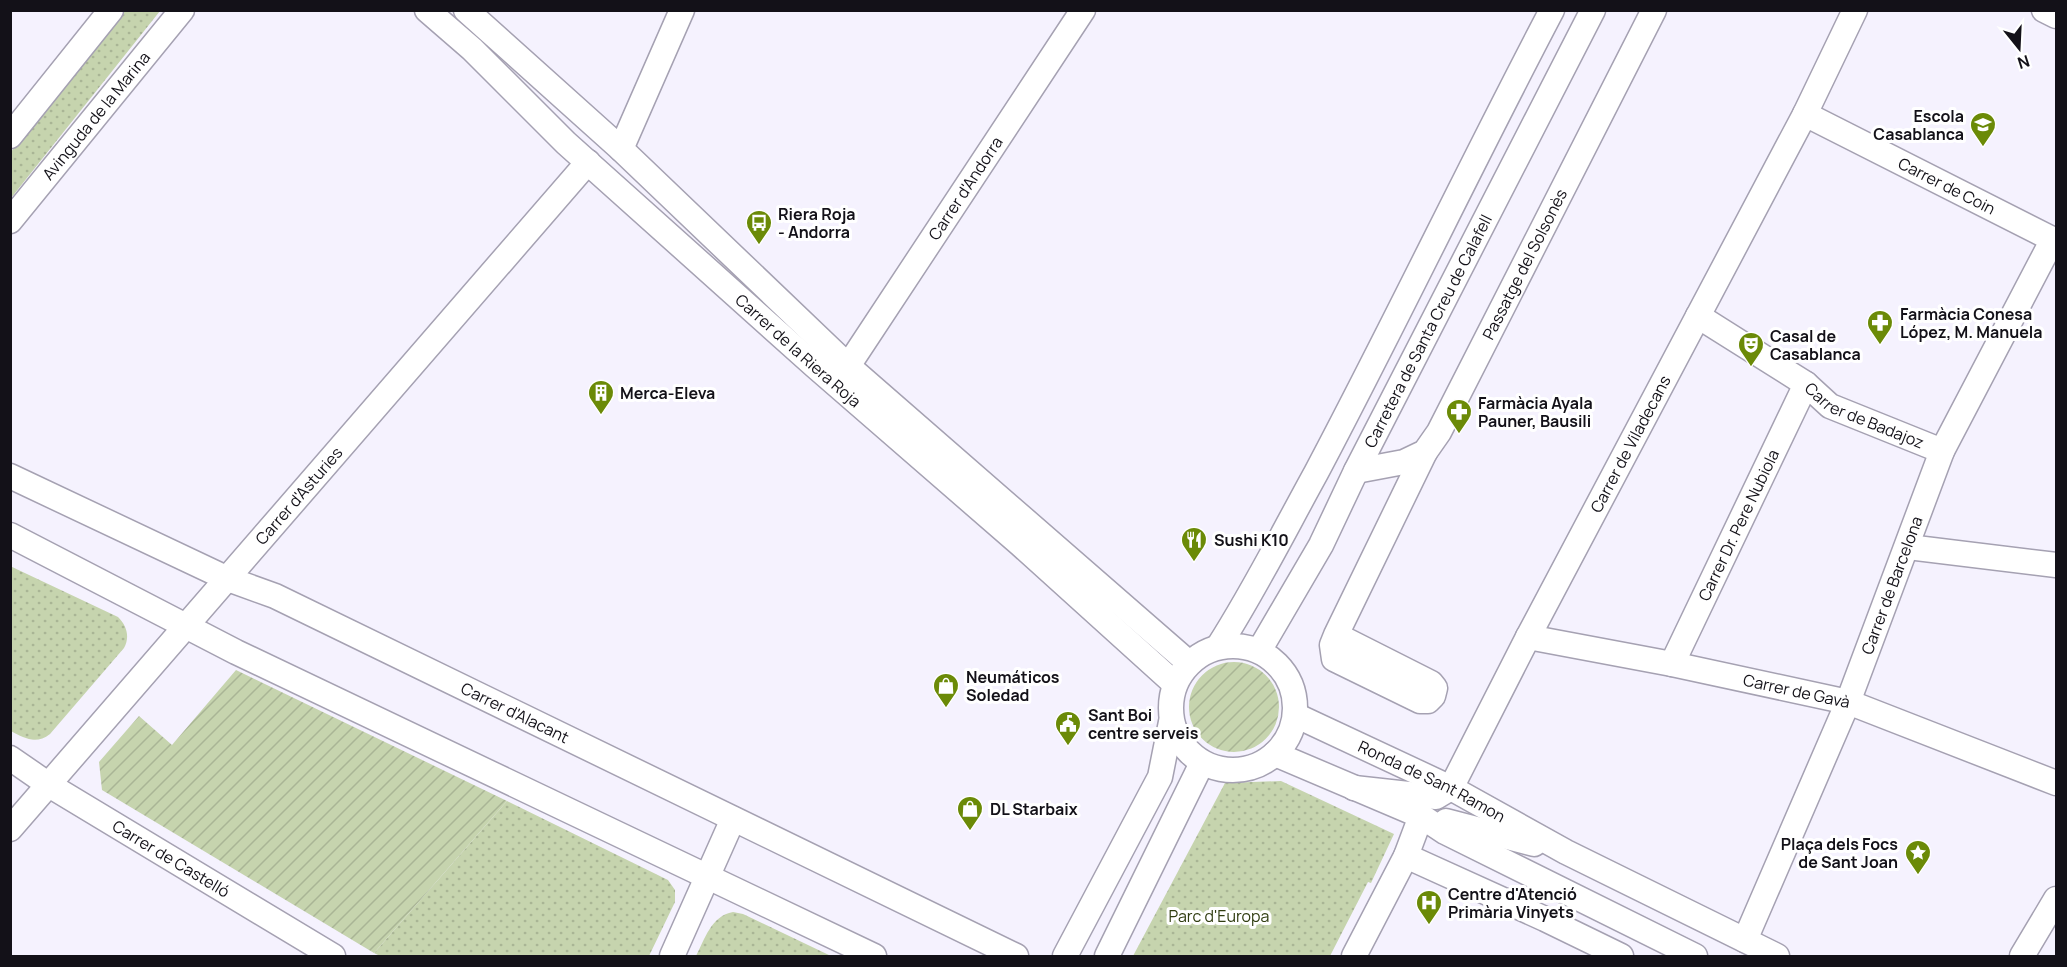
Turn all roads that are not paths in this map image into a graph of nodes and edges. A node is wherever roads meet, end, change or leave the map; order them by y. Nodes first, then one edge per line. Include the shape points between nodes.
1 (111, 10) edge
2 (182, 10) edge
3 (427, 10) edge
4 (466, 10) edge
5 (682, 10) edge
6 (1083, 10) edge
7 (1552, 10) edge
8 (1593, 10) edge
9 (1654, 10) edge
10 (1856, 10) edge
11 (2044, 10) edge
12 (2056, 16) edge
13 (1805, 114) junction
14 (10, 136) edge
15 (621, 149) junction
16 (588, 162) junction
17 (10, 221) edge
18 (2055, 240) edge
19 (1698, 316) junction
20 (848, 366) junction
21 (1806, 384) junction
22 (1942, 451) junction
23 (1425, 452) junction
24 (1356, 471) junction
25 (10, 476) edge
26 (10, 535) edge
27 (1908, 547) junction
28 (2056, 565) edge
29 (228, 579) junction
30 (186, 626) junction
31 (1336, 635) dead end
32 (1528, 637) junction
33 (1218, 647) junction
34 (1259, 651) junction
35 (1189, 663) junction
36 (1672, 664) junction
37 (1175, 684) junction
38 (1848, 702) junction
39 (1295, 715) junction
40 (1171, 722) junction
41 (1275, 754) junction
42 (10, 758) edge
43 (1202, 763) junction
44 (2056, 783) edge
45 (49, 784) junction
46 (1354, 788) junction
47 (1451, 788) junction
48 (1421, 816) junction
49 (733, 819) junction
50 (10, 830) edge
51 (1566, 852) junction
52 (1406, 856) junction
53 (708, 878) junction
54 (1663, 901) junction
55 (2056, 903) edge
56 (1646, 932) junction
57 (1745, 940) junction
58 (333, 957) edge
59 (672, 957) edge
60 (874, 957) edge
61 (1016, 957) edge
62 (1065, 957) edge
63 (1107, 957) edge
64 (1353, 957) edge
65 (1621, 957) edge
66 (1633, 957) edge
67 (1695, 957) edge
68 (1777, 957) edge
69 (2022, 957) edge

1 - 14 street
2 - 17 street, Avinguda de la Marina
3 - 16 street, Carrer de la Riera Roja
4 - 15 street, Carrer de la Riera Roja
5 - 15 street
6 - 20 street, Carrer d'Andorra
7 - 33 street via 1354,402 1242,611
8 - 24 street, Carretera de Santa Creu de Calafell
9 - 23 street, Passatge del Solsonès via 1454,403
10 - 13 street, Carrer de Viladecans
11 - 12 street
13 - 18 street, Carrer de Coin
13 - 19 street, Carrer de Viladecans
15 - 20 street, Carrer de la Riera Roja
16 - 29 street, Carrer d'Asturies
16 - 37 street, Carrer de la Riera Roja
18 - 22 street, Carrer de Barcelona
19 - 21 street, Carrer de Badajoz
19 - 32 street, Carrer de Viladecans
20 - 35 street, Carrer de la Riera Roja
21 - 22 street, Carrer de Badajoz via 1830,406
21 - 36 street, Carrer Dr. Pere Nubiola
22 - 27 street, Carrer de Barcelona
23 - 24 street via 1402,463
23 - 31 street, Passatge del Solsonès
24 - 34 street, Carretera de Santa Creu de Calafell via 1321,545
25 - 29 street, Carrer d'Alacant
26 - 30 street
27 - 28 street
27 - 38 street, Carrer de Barcelona
29 - 30 street, Carrer d'Asturies
29 - 49 street, Carrer d'Alacant via 275,596
30 - 45 street, Carrer d'Asturies
30 - 53 street
32 - 36 street, Carrer de Gavà
32 - 47 street, Carrer de Viladecans
33 - 34 street
33 - 35 street
34 - 39 street via 1277,664 1290,682
35 - 37 street
36 - 38 street, Carrer de Gavà
37 - 40 street
38 - 44 street, Carrer de Gavà
38 - 57 street, Carrer de Barcelona
39 - 41 street via 1287,738
39 - 47 street, Ronda de Sant Ramon
40 - 43 street via 1179,741
40 - 62 street via 1160,777
41 - 43 street via 1265,762 1239,770
41 - 46 street, Ronda de Sant Ramon
42 - 45 street, Carrer de Castelló
43 - 63 street
45 - 50 street, Carrer d'Asturies
45 - 58 street, Carrer de Castelló
46 - 47 street via 1436,797
46 - 48 street, Ronda de Sant Ramon
47 - 51 street, Ronda de Sant Ramon
48 - 51 street, Ronda de Sant Ramon
48 - 52 street
48 - 56 street, Ronda de Sant Ramon
49 - 53 street
49 - 61 street, Carrer d'Alacant
51 - 54 street, Ronda de Sant Ramon
52 - 64 street
52 - 65 street
53 - 59 street
53 - 60 street
54 - 56 street
54 - 57 street, Ronda de Sant Ramon
55 - 69 street
56 - 66 street
56 - 67 street, Ronda de Sant Ramon
57 - 68 street, Ronda de Sant Ramon

